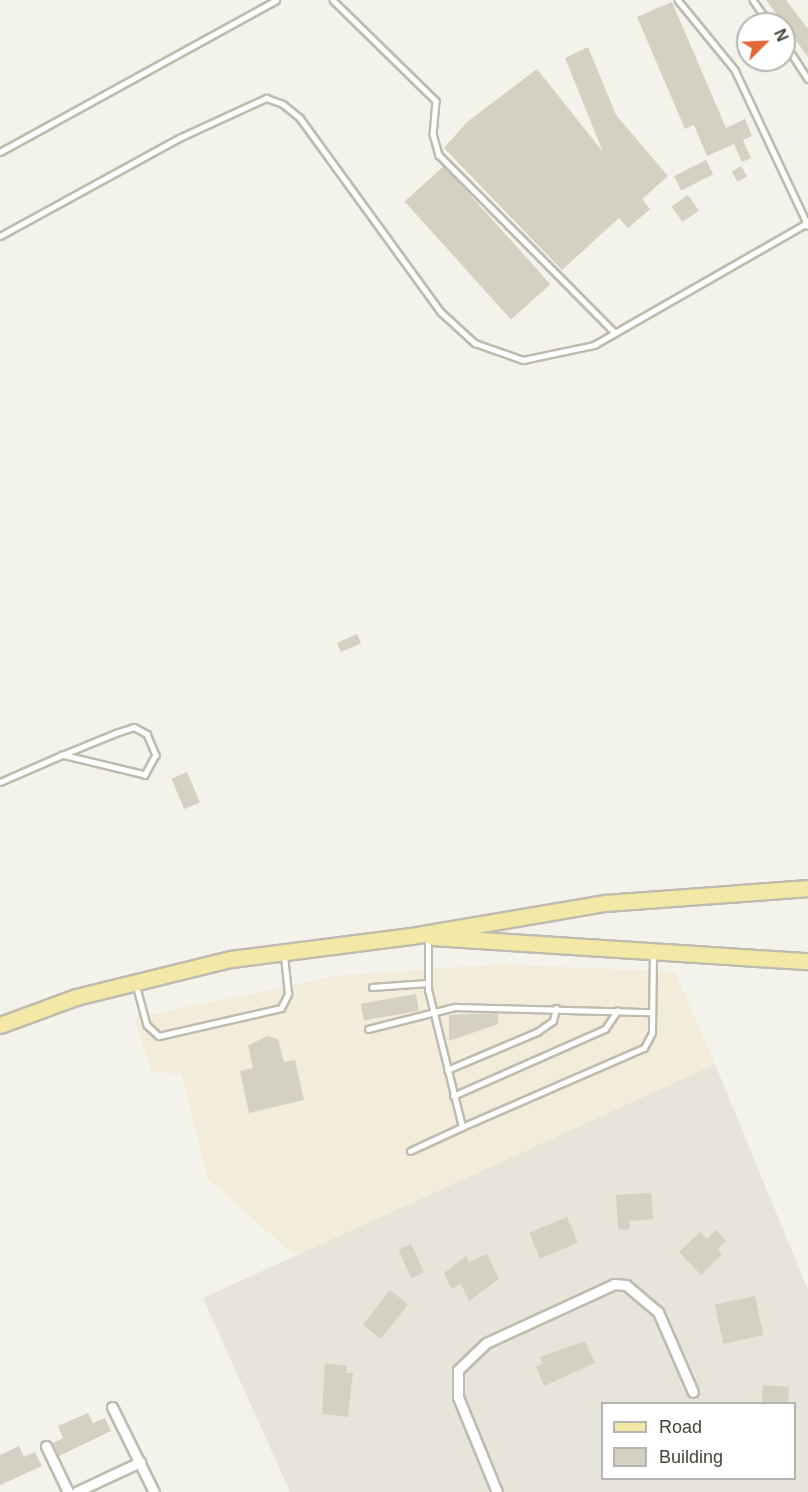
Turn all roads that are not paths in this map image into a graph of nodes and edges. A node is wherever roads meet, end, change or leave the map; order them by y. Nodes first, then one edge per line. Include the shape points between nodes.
1 (276, 0) edge
2 (333, 0) edge
3 (678, 0) edge
4 (796, 60) edge
5 (808, 79) edge
6 (0, 152) edge
7 (808, 221) edge
8 (0, 236) edge
9 (615, 333) junction
10 (63, 756) junction
11 (0, 782) edge
12 (808, 888) edge
13 (411, 936) junction
14 (428, 937) junction
15 (284, 951) junction
16 (653, 954) junction
17 (808, 961) edge
18 (135, 981) junction
19 (428, 983) junction
20 (372, 987) dead end
21 (556, 1008) junction
22 (616, 1011) junction
23 (651, 1012) junction
24 (434, 1013) junction
25 (0, 1025) edge
26 (368, 1029) dead end
27 (447, 1070) junction
28 (453, 1096) junction
29 (462, 1127) junction
30 (410, 1151) dead end
31 (693, 1392) dead end
32 (112, 1407) dead end
33 (46, 1446) dead end
34 (140, 1462) junction
35 (68, 1492) edge
36 (76, 1492) edge
37 (154, 1492) edge
38 (497, 1492) edge

1 - 6 lane
2 - 9 lane via 436,101 433,134 439,155
3 - 7 lane via 735,70
4 - 5 lane
7 - 9 lane
8 - 9 lane via 242,106 274,99 300,118 441,312 475,343 523,360 594,345
10 - 10 lane via 134,727 147,734 156,755 146,775
10 - 11 lane
12 - 13 main road via 605,903
13 - 14 main road
13 - 15 main road
14 - 16 main road
14 - 19 lane
15 - 18 main road
15 - 18 lane via 288,994 281,1008 193,1029 154,1033
16 - 17 main road
16 - 23 lane
18 - 25 main road
19 - 20 lane
19 - 24 lane
21 - 22 lane
21 - 24 lane via 455,1007
21 - 27 lane via 553,1021 537,1032
22 - 23 lane
22 - 28 lane via 605,1029
23 - 29 lane via 652,1033 644,1048
24 - 26 lane
24 - 27 lane
27 - 28 lane
28 - 29 lane
29 - 30 lane
31 - 38 street via 658,1312 627,1285 614,1284 486,1343 458,1370 458,1397
32 - 34 street
33 - 35 street
34 - 36 street
34 - 37 street

